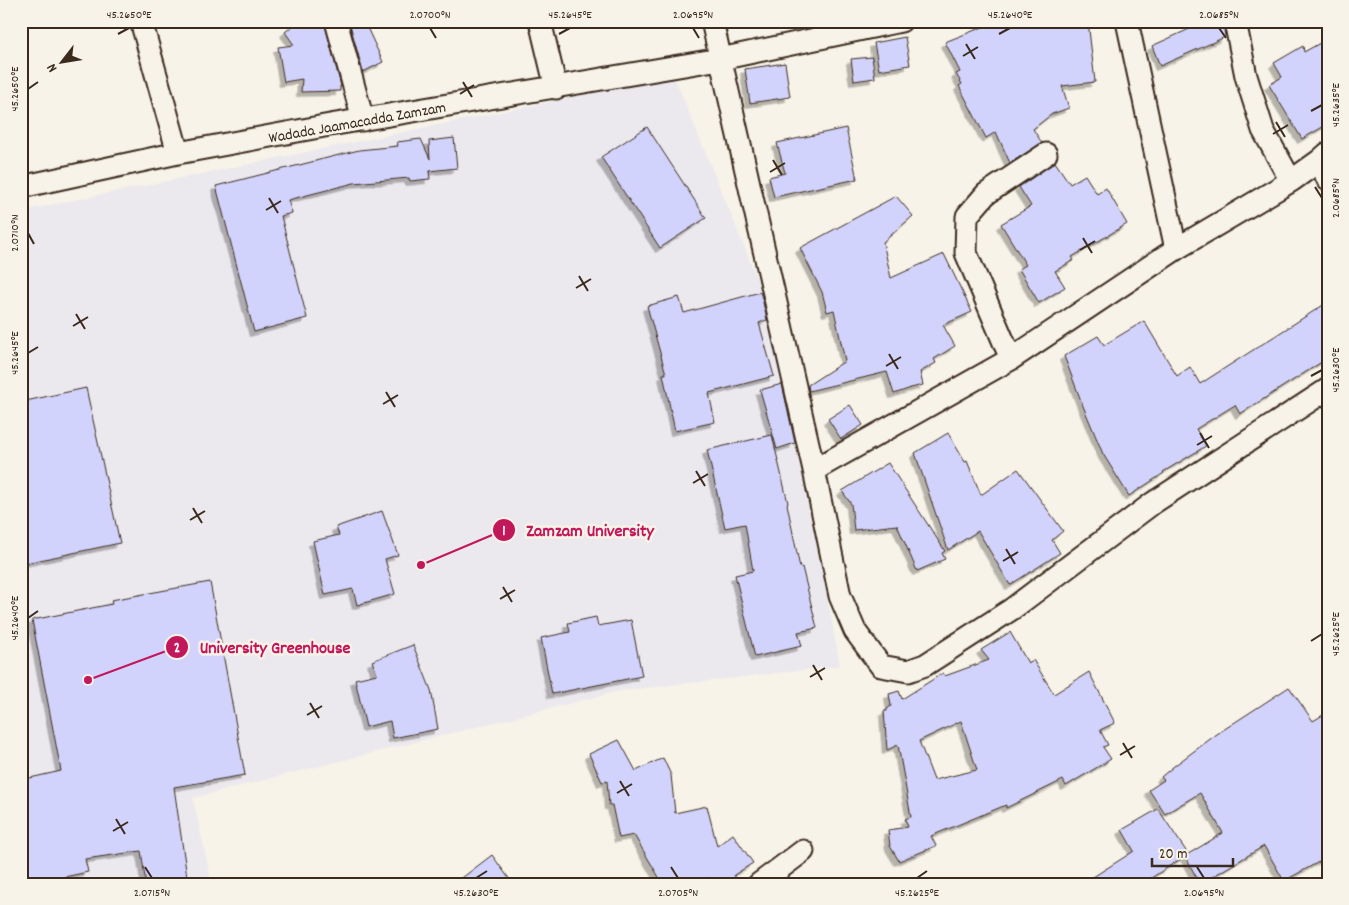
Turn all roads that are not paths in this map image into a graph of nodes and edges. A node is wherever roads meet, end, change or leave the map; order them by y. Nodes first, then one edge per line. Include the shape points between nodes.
1 (141, 21) edge
2 (336, 21) edge
3 (540, 21) edge
4 (712, 21) edge
5 (901, 21) edge
6 (1127, 21) edge
7 (1236, 21) edge
8 (720, 59) junction
9 (556, 88) junction
10 (363, 120) junction
11 (178, 153) junction
12 (1046, 154) dead end
13 (1323, 157) edge
14 (1328, 180) edge
15 (1291, 182) junction
16 (21, 187) edge
17 (1176, 249) junction
18 (1011, 358) junction
19 (1328, 389) edge
20 (814, 470) junction
21 (803, 851) dead end
22 (759, 884) edge

1 - 11 street
2 - 10 street
3 - 9 street
4 - 8 street
5 - 8 street, Wadada Jaamacadda Zamzam
6 - 17 street
7 - 15 street via 1246,76 1263,130
8 - 9 street, Wadada Jaamacadda Zamzam
8 - 20 street
9 - 10 street, Wadada Jaamacadda Zamzam
10 - 11 street, Wadada Jaamacadda Zamzam
11 - 16 street, Wadada Jaamacadda Zamzam
12 - 18 street via 986,194 967,216 966,253
13 - 14 street
13 - 15 street
15 - 17 street
17 - 18 street
18 - 20 street
19 - 20 street via 1153,503 1012,609 925,665 908,671 881,666 855,631 840,596
21 - 22 street

